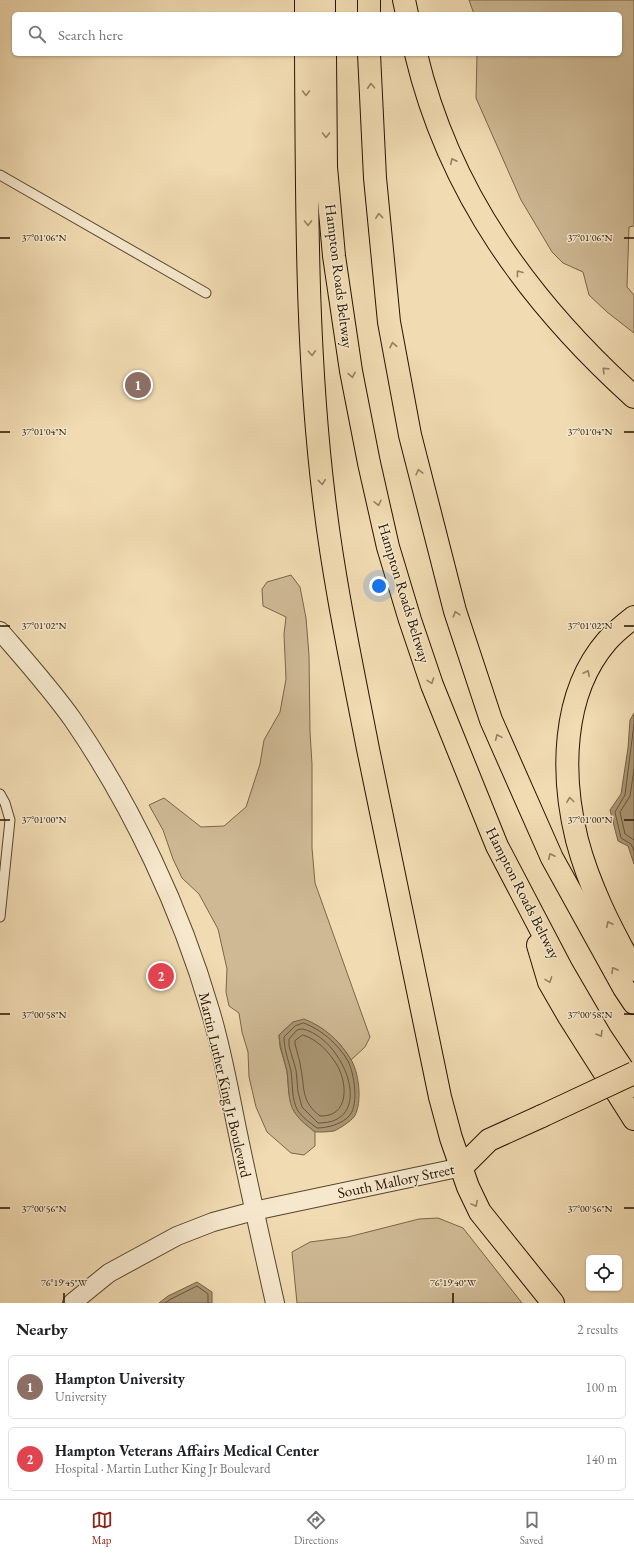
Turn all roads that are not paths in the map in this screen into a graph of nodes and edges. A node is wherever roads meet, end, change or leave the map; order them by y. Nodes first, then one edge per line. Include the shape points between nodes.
1 (306, 0) edge
2 (324, 0) edge
3 (369, 0) edge
4 (404, 0) edge
5 (306, 12) edge
6 (324, 12) edge
7 (369, 12) edge
8 (407, 12) edge
9 (306, 56) edge
10 (324, 56) edge
11 (369, 56) edge
12 (417, 56) edge
13 (0, 175) edge
14 (206, 293) dead end
15 (634, 396) edge
16 (634, 617) edge
17 (0, 631) edge
18 (0, 794) edge
19 (526, 902) junction
20 (0, 917) edge
21 (634, 970) edge
22 (634, 1003) edge
23 (634, 1072) edge
24 (634, 1086) edge
25 (634, 1119) edge
26 (462, 1167) junction
27 (254, 1211) junction
28 (72, 1303) edge
29 (275, 1303) edge
30 (553, 1303) edge

1 - 5 main road
2 - 6 main road
3 - 7 main road
4 - 8 main road
9 -> 26 main road via 310,333 324,499 335,576 378,797 440,1097
10 -> 19 main road, Hampton Roads Beltway via 326,167 334,256 353,379 388,547 432,685 497,846
22 -> 11 main road via 552,858 491,720 455,611 410,435 389,322 375,178
15 -> 12 main road via 604,370 545,306 494,236 448,151 427,96
13 - 14 lane
21 -> 16 main road via 592,886 578,842 570,802 568,761 574,709 582,684 607,641
17 - 27 street, Martin Luther King Jr Boulevard via 43,680 95,754 123,800 171,900 218,1038
18 - 20 lane via 10,820
19 -> 24 main road, Hampton Roads Beltway via 562,970
19 -> 25 main road via 549,982
23 - 26 main road, South Mallory Street, bridge via 489,1140
26 - 27 street, South Mallory Street
26 -> 30 main road via 473,1200 480,1212
27 - 28 street, South Mallory Street via 213,1222 177,1236 109,1273
27 - 29 street, Martin Luther King Jr Boulevard

